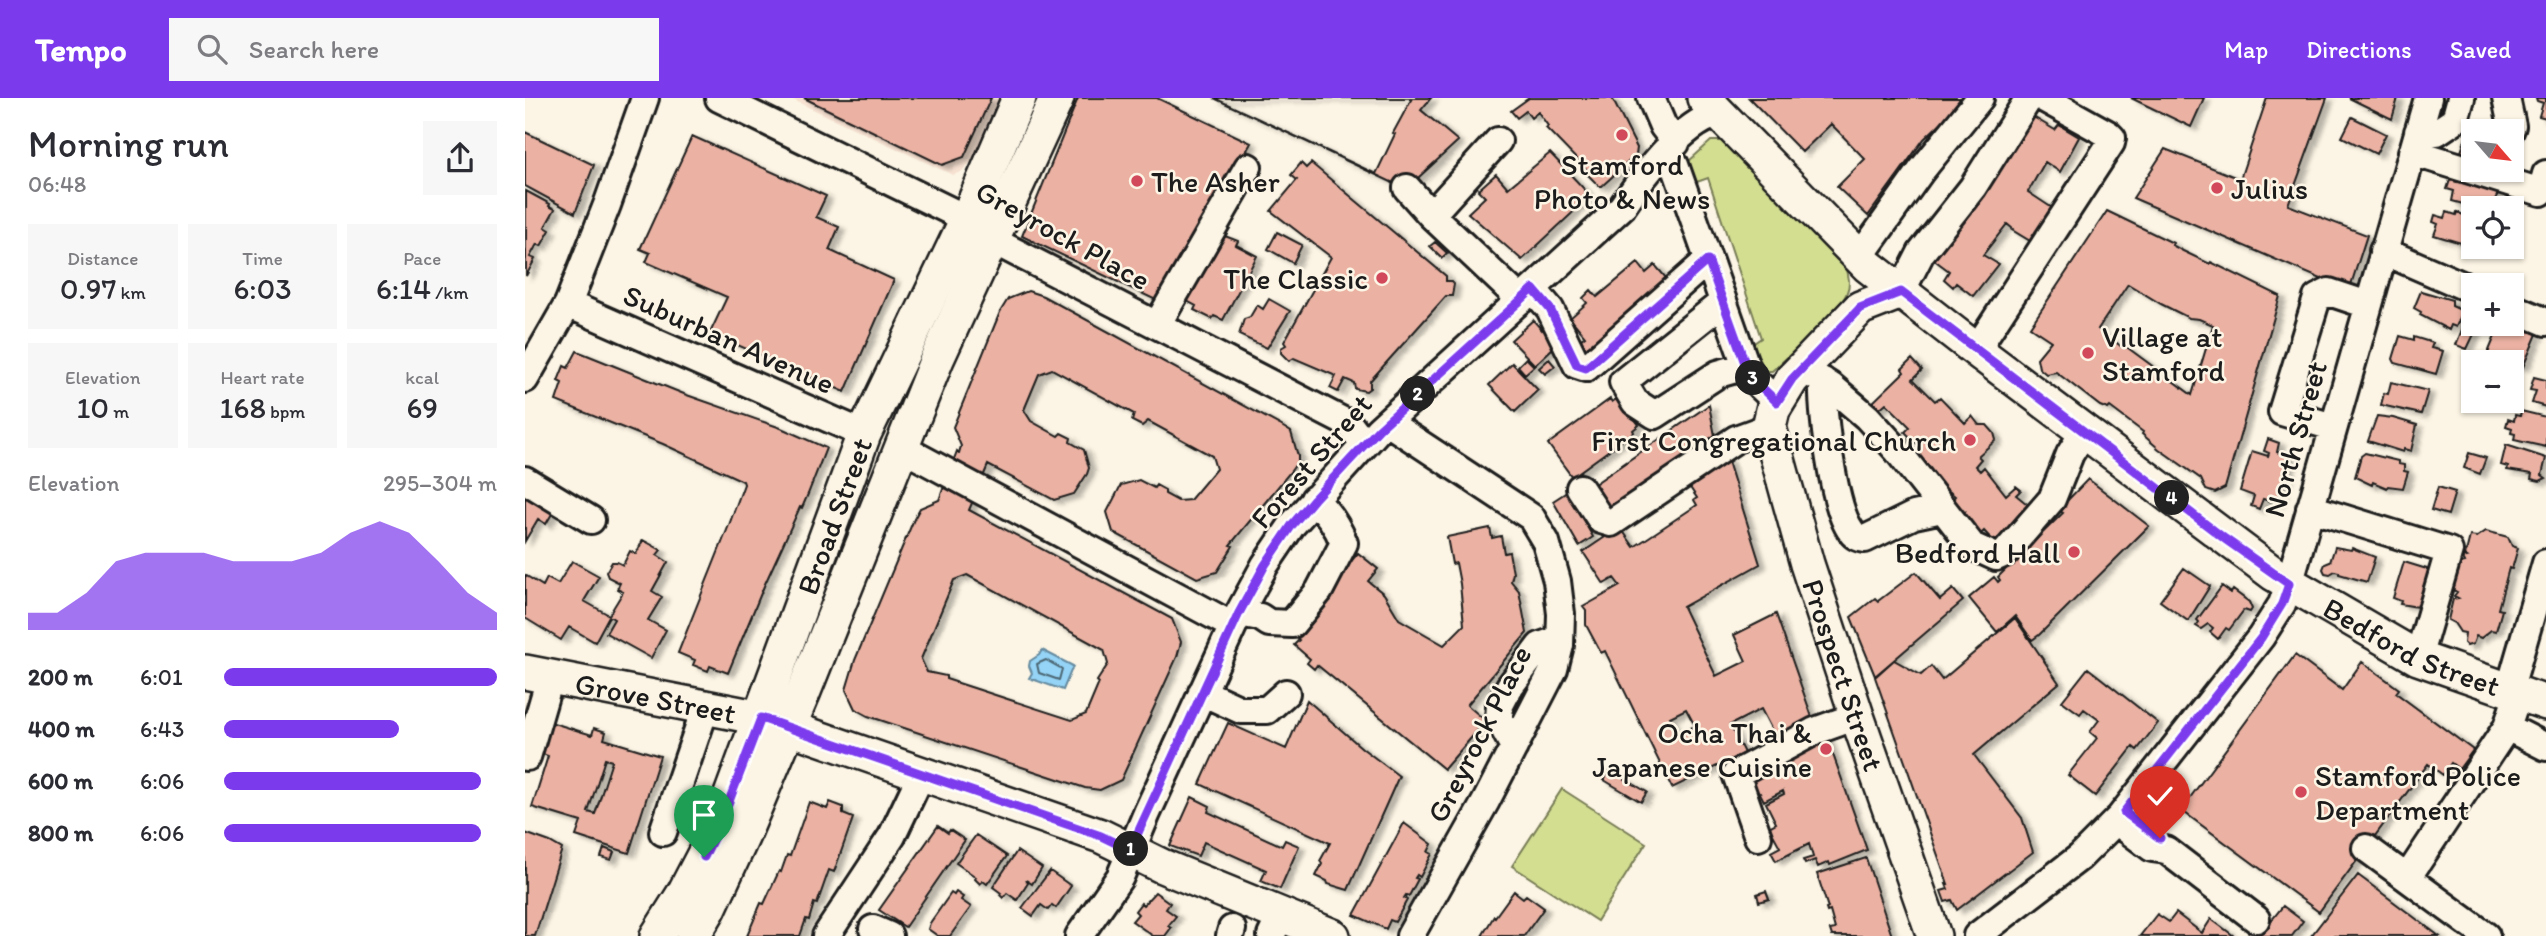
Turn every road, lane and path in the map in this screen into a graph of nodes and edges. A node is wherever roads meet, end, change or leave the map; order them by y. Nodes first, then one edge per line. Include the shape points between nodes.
1 (645, 98) edge
2 (719, 98) edge
3 (1019, 98) edge
4 (1057, 98) edge
5 (1651, 98) edge
6 (1980, 98) edge
7 (2029, 98) edge
8 (2043, 98) edge
9 (2428, 98) edge
10 (2461, 98) edge
11 (2505, 98) edge
12 (1711, 106) edge
13 (2510, 119) edge
14 (1498, 141) dead end
15 (2415, 142) junction
16 (1672, 154) junction
17 (2461, 160) edge
18 (1248, 167) dead end
19 (2546, 174) edge
20 (2518, 182) edge
21 (1407, 188) dead end
22 (1431, 215) junction
23 (980, 230) junction
24 (2383, 251) junction
25 (1708, 260) junction
26 (1864, 262) junction
27 (2461, 285) edge
28 (1901, 292) junction
29 (1527, 294) junction
30 (1723, 302) junction
31 (568, 304) junction
32 (2368, 304) junction
33 (1860, 308) junction
34 (2524, 313) edge
35 (2546, 322) edge
36 (1157, 325) junction
37 (1976, 350) junction
38 (1746, 366) junction
39 (1813, 374) junction
40 (525, 379) edge
41 (1773, 413) junction
42 (1387, 422) junction
43 (2333, 427) junction
44 (2084, 432) junction
45 (864, 434) junction
46 (1364, 444) junction
47 (902, 448) junction
48 (525, 480) edge
49 (1580, 488) dead end
50 (1314, 499) junction
51 (2310, 508) junction
52 (1942, 509) junction
53 (591, 520) dead end
54 (2546, 562) edge
55 (2289, 584) junction
56 (1236, 619) junction
57 (2418, 657) junction
58 (538, 675) edge
59 (1202, 692) junction
60 (1286, 694) dead end
61 (2524, 696) edge
62 (705, 709) junction
63 (1857, 716) junction
64 (775, 723) junction
65 (530, 726) edge
66 (2507, 727) junction
67 (2546, 747) edge
68 (526, 759) edge
69 (922, 773) junction
70 (2120, 817) junction
71 (663, 832) dead end
72 (1758, 837) dead end
73 (2367, 848) dead end
74 (1130, 850) junction
75 (2407, 878) junction
76 (2256, 919) dead end
77 (1276, 925) edge
78 (657, 936) edge
79 (693, 936) edge
80 (827, 936) edge
81 (1079, 936) edge
82 (1333, 936) edge
83 (1411, 936) edge
84 (1934, 936) edge
85 (1977, 936) edge
86 (2486, 936) edge

1 - 31 street
2 - 23 street, Greyrock Place
3 - 23 main road, Broad Street
4 - 23 main road, Broad Street
5 - 16 street, Prospect Street
6 - 26 street via 1921,171
7 - 28 street via 1973,187 1921,253
8 - 37 street via 2108,134 2111,143
9 - 15 street, North Street
10 - 15 street via 2455,120
11 - 13 street
12 - 16 street, Forest Street via 1710,131
12 - 26 main road, Bedford Street
14 - 22 street
15 - 17 street
15 - 24 street, North Street
16 - 25 street, Prospect Street
16 - 29 street, Forest Street via 1636,199
18 - 36 street
19 - 20 street via 2541,192
21 - 22 street
22 - 29 street
23 - 36 street, Greyrock Place
23 - 45 main road, Broad Street
23 - 47 main road, Broad Street
24 - 27 street
24 - 32 street, North Street
25 - 29 street via 1586,368 1577,365 1550,309
25 - 30 street, Prospect Street
26 - 28 main road, Bedford Street
26 - 33 main road
28 - 33 main road
28 - 37 main road, Bedford Street
29 - 42 street, Forest Street
30 - 38 street, Prospect Street
30 - 38 street via 1623,382 1635,402 1655,415 1718,374
31 - 40 street
31 - 45 street, Suburban Avenue
32 - 43 street, North Street
32 - 43 street via 2329,292 2317,298 2282,412
33 - 39 main road
34 - 35 street
36 - 46 street, Greyrock Place via 1349,424
37 - 44 main road, Bedford Street
38 - 41 street, Prospect Street
39 - 41 main road
39 - 52 street via 1867,417
39 - 52 street via 1843,515 1857,538 1865,539 1914,515
41 - 49 street via 1611,523 1601,520
41 - 63 main road, Prospect Street via 1807,564
42 - 46 street, Forest Street
42 - 83 street, Greyrock Place via 1531,517 1546,542 1561,614 1554,669
43 - 51 street, North Street
44 - 52 street via 2052,499 2005,553 1996,557 1972,546
44 - 55 main road, Bedford Street
45 - 64 main road, Broad Street
46 - 50 street, Forest Street
47 - 56 street
47 - 64 main road, Broad Street
48 - 53 street
50 - 56 street, Forest Street via 1265,565
50 - 56 street via 1328,512 1344,543 1319,591 1292,624 1269,623 1260,617
51 - 55 street, North Street
51 - 57 street via 2449,551
54 - 61 street
55 - 57 main road, Bedford Street
55 - 70 street, North Street via 2261,638
56 - 59 street, Forest Street
57 - 61 main road, Bedford Street
58 - 62 main road, Grove Street
58 - 65 street
59 - 60 street via 1241,710 1267,710
59 - 74 street, Forest Street
61 - 66 street
62 - 64 main road, Grove Street
62 - 71 street
63 - 72 street via 1815,731 1736,774
63 - 84 main road, Prospect Street
64 - 69 main road, Grove Street
64 - 78 main road, Broad Street
64 - 79 main road, Broad Street via 725,877
65 - 68 street
66 - 67 street
66 - 75 street
69 - 74 main road, Grove Street
69 - 80 street via 892,836
70 - 76 street via 2152,848 2166,850
70 - 85 street, North Street via 2080,857
73 - 75 street
74 - 77 main road, Grove Street
74 - 81 street, Forest Street via 1120,877
75 - 86 street
77 - 82 main road, Grove Street

